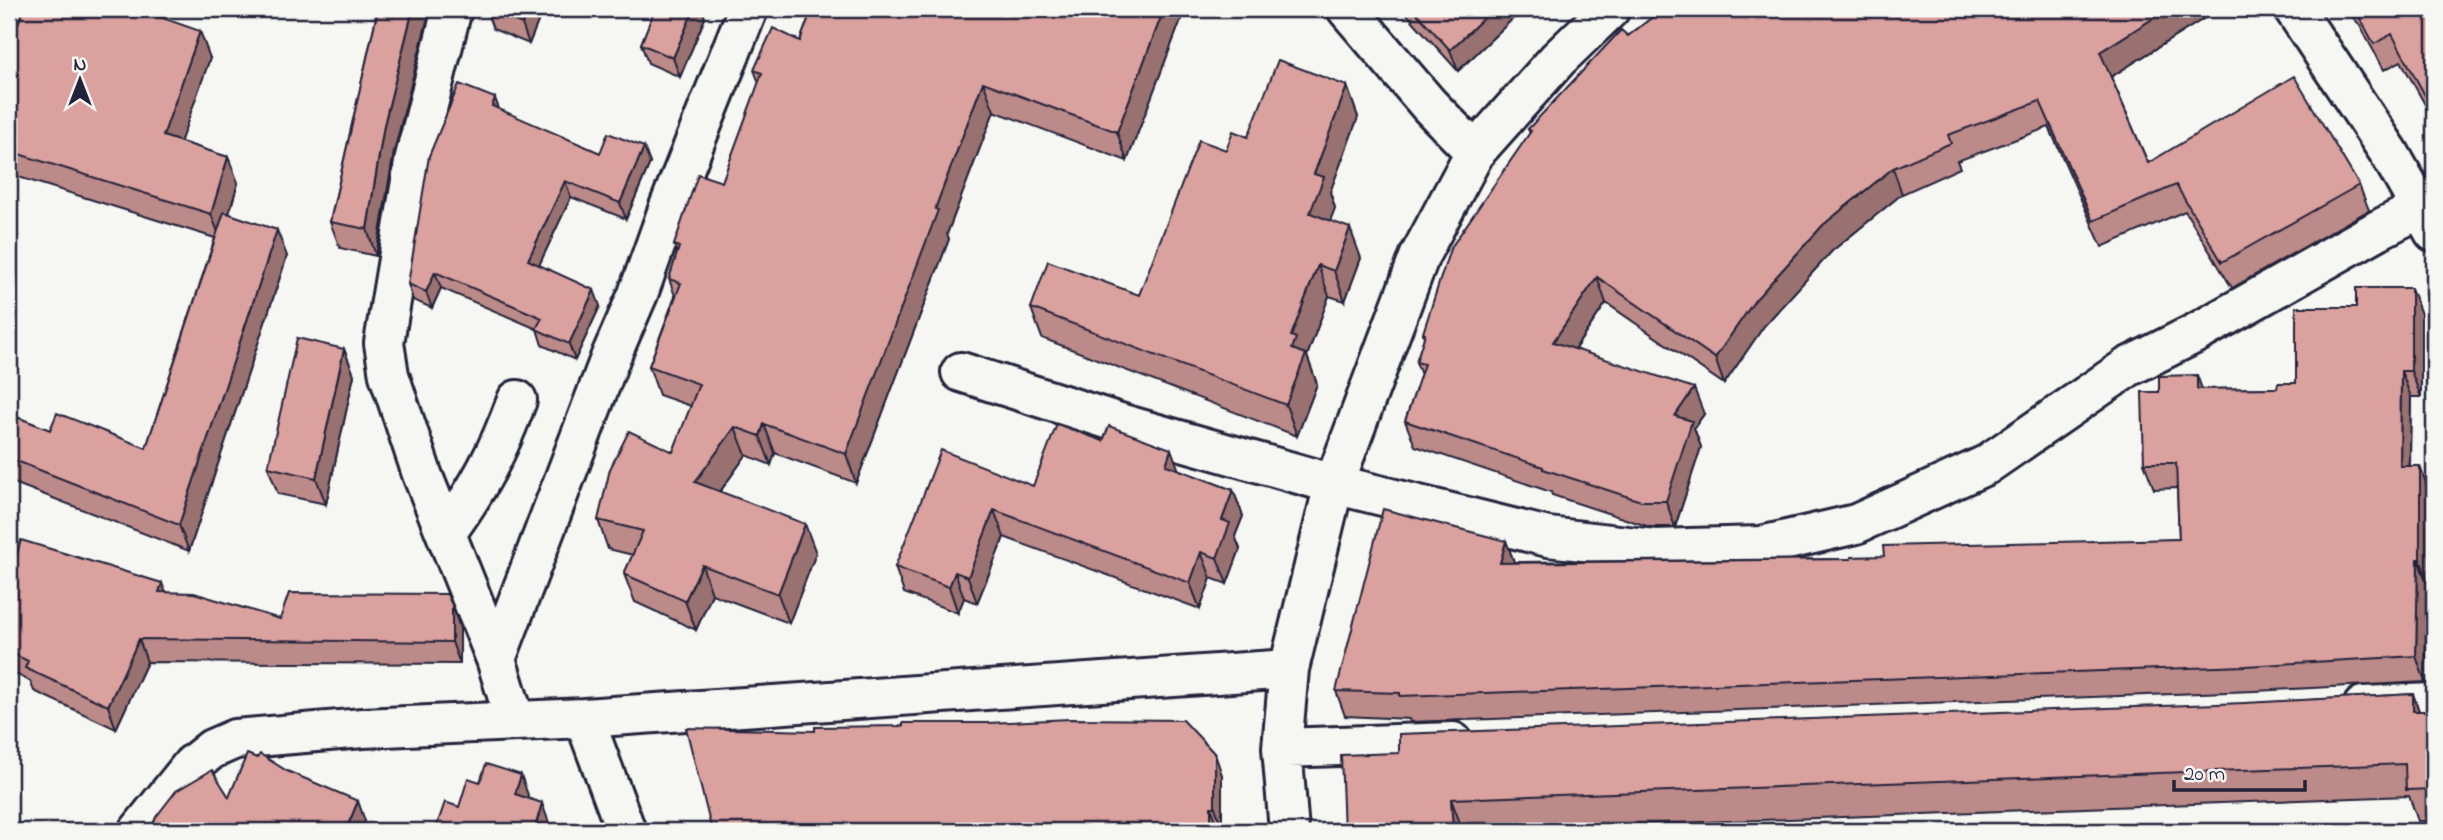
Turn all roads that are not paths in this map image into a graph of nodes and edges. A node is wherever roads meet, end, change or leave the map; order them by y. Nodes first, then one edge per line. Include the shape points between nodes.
1 (452, 9) edge
2 (748, 9) edge
3 (1346, 9) edge
4 (1611, 9) edge
5 (2294, 9) edge
6 (1475, 152) junction
7 (2428, 220) edge
8 (961, 372) dead end
9 (517, 400) dead end
10 (1334, 484) junction
11 (446, 533) junction
12 (496, 659) junction
13 (1289, 669) junction
14 (2434, 703) edge
15 (2325, 709) edge
16 (584, 719) junction
17 (514, 721) junction
18 (1492, 740) edge
19 (1282, 748) junction
20 (139, 831) edge
21 (626, 831) edge
22 (1289, 831) edge

1 - 11 street via 415,157 384,343 389,375
2 - 12 street
3 - 6 street
4 - 6 street via 1558,59
5 - 7 street
6 - 10 street via 1420,254
7 - 10 street via 2378,230 2128,367 1986,465 1856,524 1761,546 1654,549 1548,537
8 - 10 street
9 - 11 street via 492,462
10 - 13 street
11 - 12 street
12 - 17 street
13 - 16 street
13 - 19 street
14 - 15 street
16 - 17 street
16 - 21 street
17 - 20 street via 235,739 192,765
18 - 19 street
19 - 22 street

